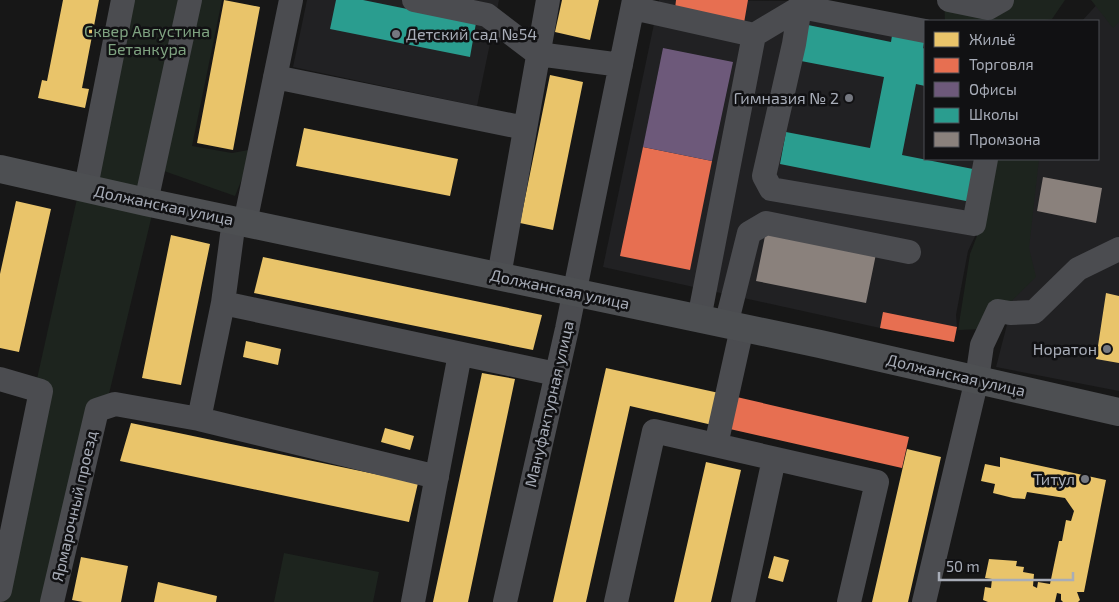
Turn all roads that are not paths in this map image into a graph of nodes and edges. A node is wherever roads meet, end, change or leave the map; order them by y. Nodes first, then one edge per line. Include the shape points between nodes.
1 (123, 0) edge
2 (190, 0) edge
3 (291, 0) edge
4 (414, 0) edge
5 (548, 0) edge
6 (949, 0) edge
7 (1002, 0) edge
8 (801, 3) edge
9 (634, 4) edge
10 (924, 31) edge
11 (754, 35) junction
12 (538, 54) junction
13 (621, 65) junction
14 (275, 77) junction
15 (525, 128) junction
16 (986, 160) edge
17 (0, 169) edge
18 (86, 188) junction
19 (146, 202) junction
20 (240, 222) junction
21 (1119, 249) edge
22 (909, 252) dead end
23 (499, 276) junction
24 (574, 292) junction
25 (223, 303) junction
26 (699, 319) junction
27 (734, 326) junction
28 (460, 354) junction
29 (556, 374) junction
30 (0, 379) edge
31 (976, 379) junction
32 (1119, 412) edge
33 (199, 419) junction
34 (716, 445) junction
35 (774, 459) junction
36 (437, 478) junction
37 (0, 590) edge
38 (52, 602) edge
39 (413, 602) edge
40 (505, 602) edge
41 (616, 602) edge
42 (743, 602) edge
43 (850, 602) edge
44 (924, 602) edge

1 - 18 street
2 - 19 street
3 - 14 street
4 - 12 street via 487,15
5 - 12 street
6 - 7 street via 988,8
8 - 10 street
8 - 11 street
8 - 16 street via 764,176 771,189 974,224
9 - 11 street
9 - 13 street, Мануфактурная улица
11 - 26 street
12 - 13 street
12 - 15 street
13 - 24 street, Мануфактурная улица
14 - 15 street
14 - 20 street
15 - 23 street
17 - 18 main road, Должанская улица
18 - 19 main road, Должанская улица
19 - 20 main road, Должанская улица
20 - 23 main road, Должанская улица
20 - 25 street
21 - 31 street via 1078,269 1034,312 998,312 982,345
22 - 27 street via 766,223 749,233
23 - 24 main road, Должанская улица
24 - 26 main road, Должанская улица
24 - 29 street, Мануфактурная улица
25 - 28 street
25 - 33 street
26 - 27 main road, Должанская улица
27 - 31 main road, Должанская улица
27 - 34 street
28 - 29 street
28 - 36 street
29 - 40 street, Мануфактурная улица
30 - 37 street via 41,391
31 - 32 main road, Должанская улица
31 - 44 street
33 - 36 street
33 - 38 street, Ярмарочный проезд via 115,404 97,410
34 - 35 street
34 - 41 street via 654,431
35 - 42 street
35 - 43 street via 877,482
36 - 39 street

